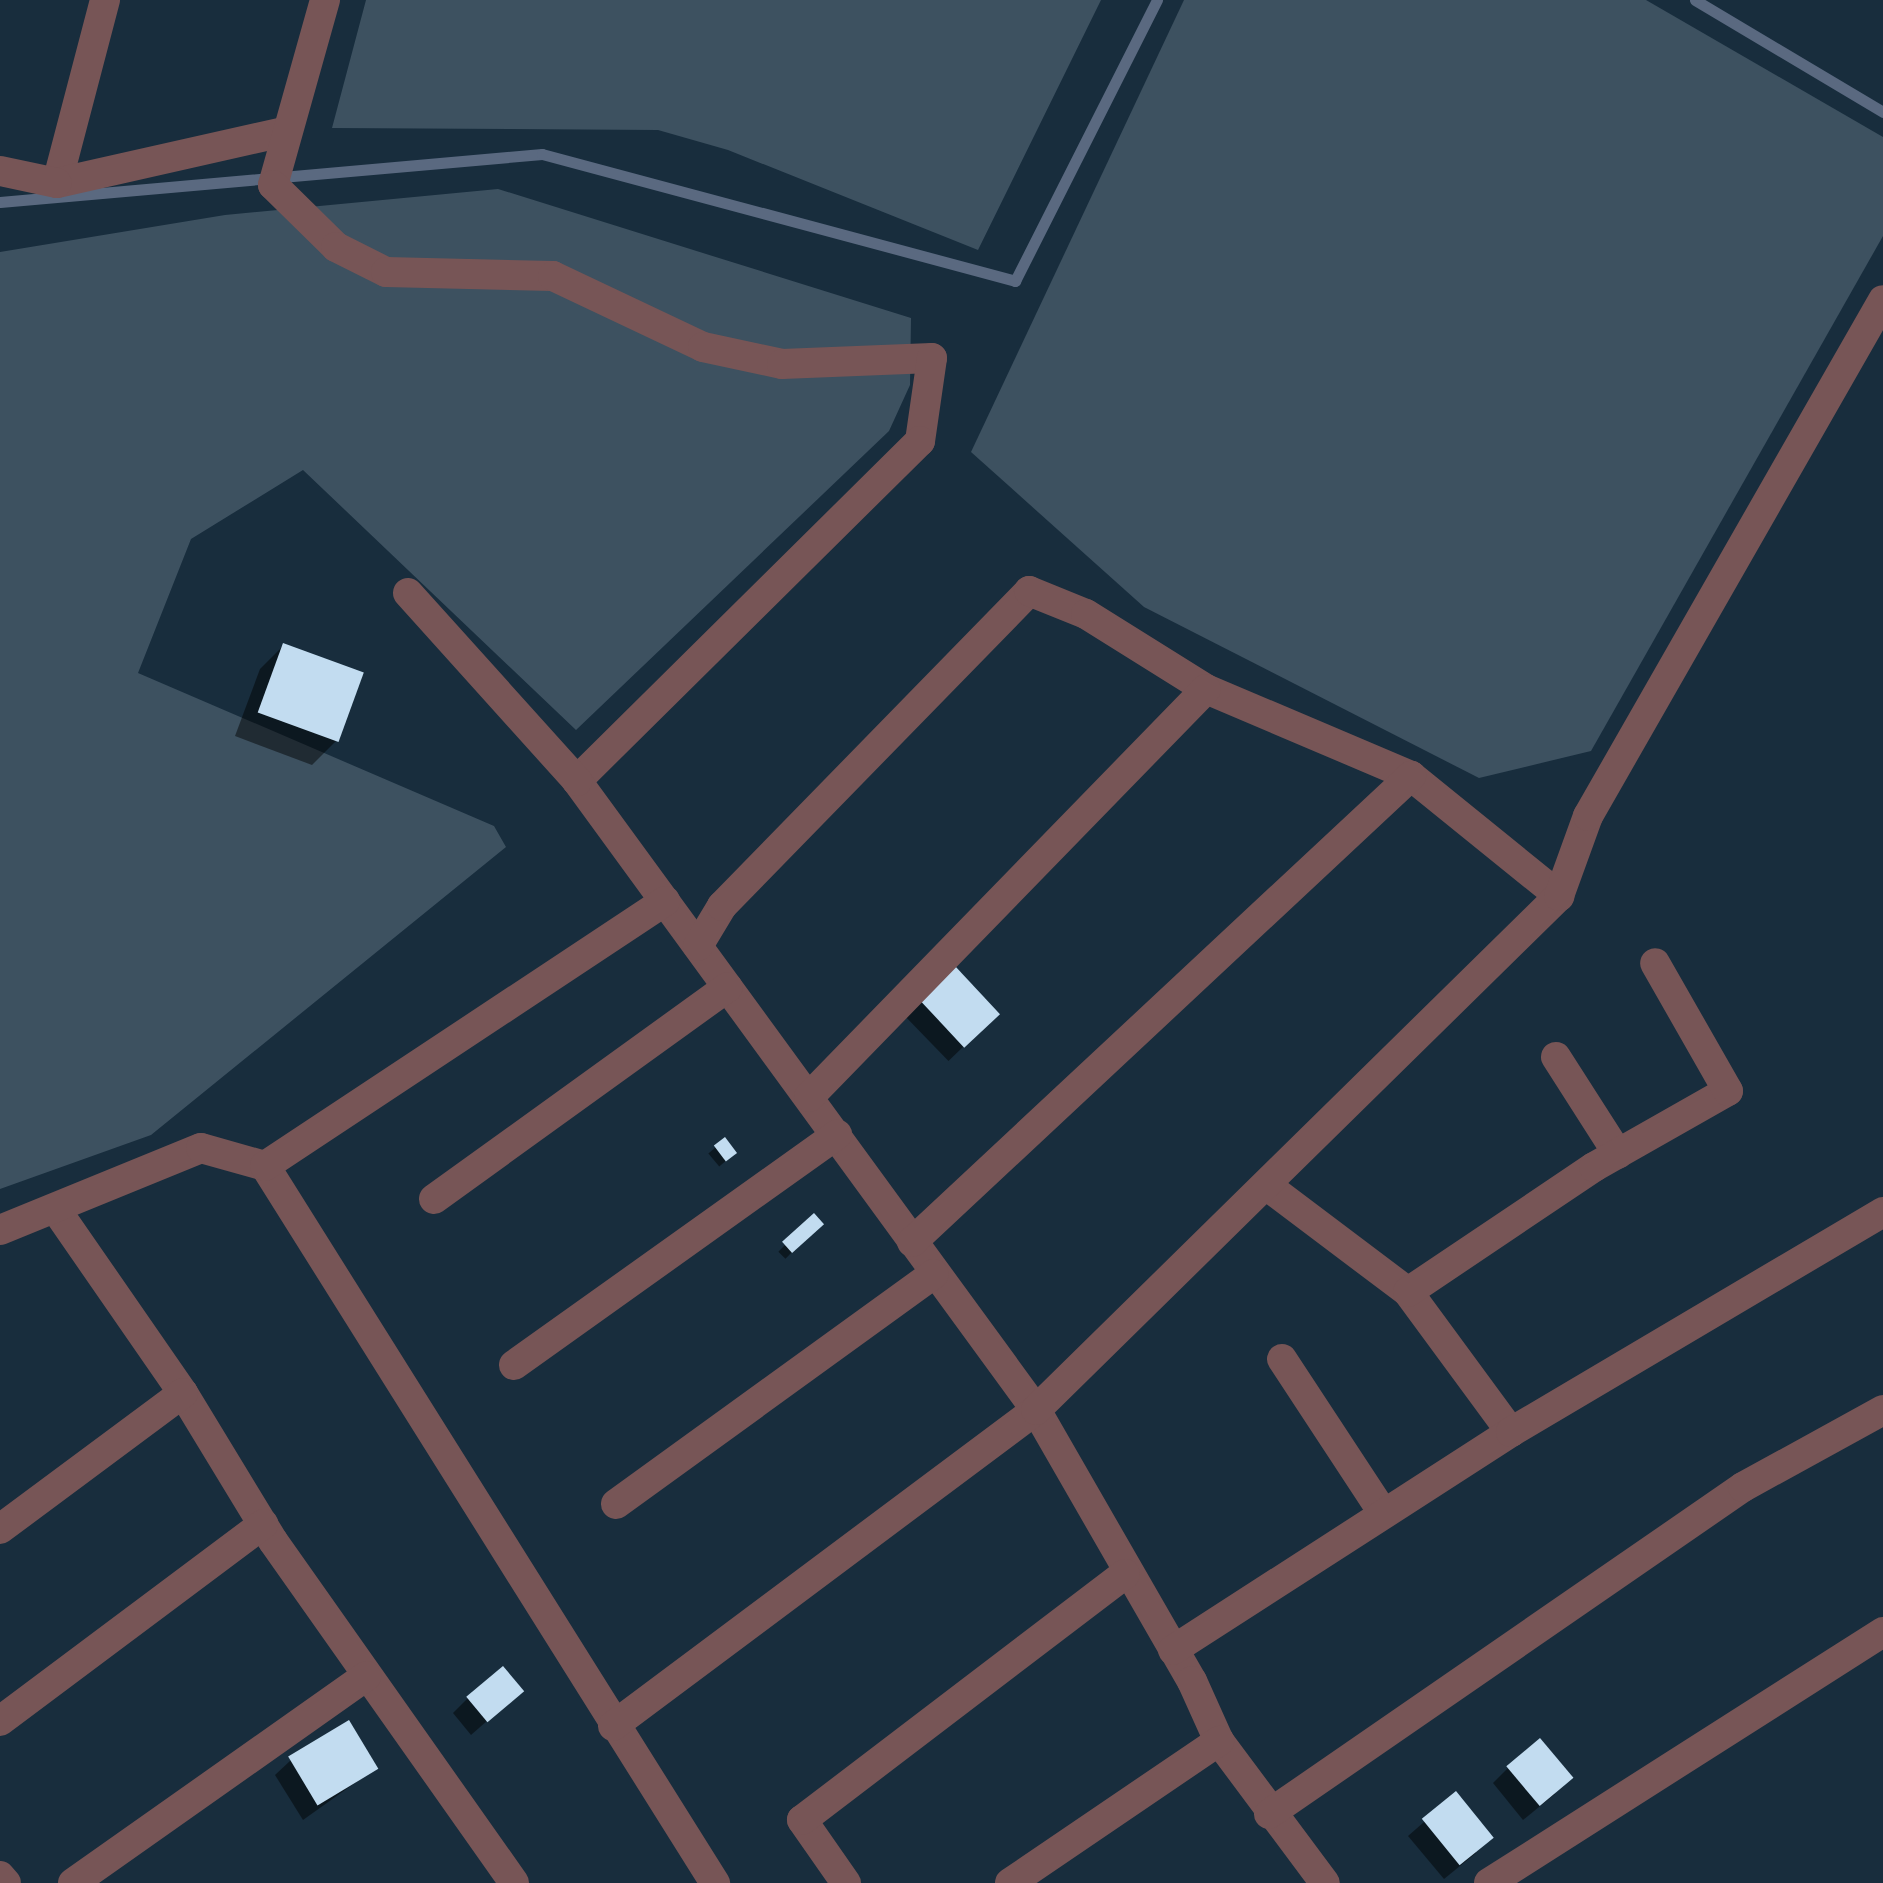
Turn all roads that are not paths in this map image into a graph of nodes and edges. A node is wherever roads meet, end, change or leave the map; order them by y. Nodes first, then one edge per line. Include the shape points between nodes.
1 (106, 0) edge
2 (325, 0) edge
3 (278, 159) junction
4 (0, 171) edge
5 (57, 183) junction
6 (1883, 300) edge
7 (408, 593) dead end
8 (1206, 689) junction
9 (1411, 776) junction
10 (578, 781) junction
11 (1559, 896) junction
12 (665, 900) junction
13 (698, 946) junction
14 (1655, 963) dead end
15 (728, 986) junction
16 (1556, 1057) dead end
17 (809, 1097) junction
18 (837, 1135) junction
19 (1618, 1154) junction
20 (265, 1166) junction
21 (1266, 1185) junction
22 (434, 1199) dead end
23 (57, 1210) junction
24 (1883, 1212) edge
25 (0, 1230) edge
26 (912, 1242) junction
27 (934, 1274) junction
28 (1408, 1292) junction
29 (1282, 1359) dead end
30 (514, 1365) dead end
31 (184, 1393) junction
32 (1036, 1410) junction
33 (1883, 1410) edge
34 (1511, 1432) junction
35 (616, 1504) dead end
36 (1383, 1512) junction
37 (263, 1524) junction
38 (0, 1528) edge
39 (1125, 1574) junction
40 (1883, 1632) edge
41 (1173, 1650) junction
42 (366, 1676) junction
43 (0, 1721) edge
44 (613, 1726) junction
45 (1219, 1741) junction
46 (1269, 1814) junction
47 (0, 1876) edge
48 (500, 1878) edge
49 (6, 1883) edge
50 (73, 1883) edge
51 (715, 1883) edge
52 (846, 1883) edge
53 (1010, 1883) edge
54 (1326, 1883) edge
55 (1490, 1883) edge

1 - 5 street
2 - 3 street
3 - 5 street
3 - 10 street via 336,247 386,272 553,276 704,347 782,364 932,358 920,442
4 - 5 street
6 - 11 street via 1588,816
7 - 10 street
8 - 9 street
8 - 13 street via 1086,614 1029,591 722,906
8 - 17 street
9 - 11 street
9 - 26 street
10 - 12 street
11 - 21 street
12 - 13 street
12 - 20 street
13 - 15 street
14 - 19 street via 1728,1090
15 - 17 street
15 - 22 street
16 - 19 street
17 - 18 street
18 - 26 street
18 - 30 street
19 - 28 street
20 - 23 street via 201,1148
20 - 44 street
21 - 28 street
21 - 32 street
23 - 25 street
23 - 31 street
24 - 34 street
26 - 27 street
27 - 32 street
27 - 35 street
28 - 34 street
29 - 36 street
31 - 37 street
31 - 38 street
32 - 39 street
32 - 44 street
33 - 46 street via 1743,1487
34 - 36 street
36 - 41 street
37 - 42 street
37 - 43 street
39 - 41 street
39 - 52 street via 802,1820
40 - 55 street
41 - 45 street
42 - 48 street
42 - 50 street
44 - 51 street
45 - 46 street
45 - 53 street
46 - 54 street
47 - 49 street

